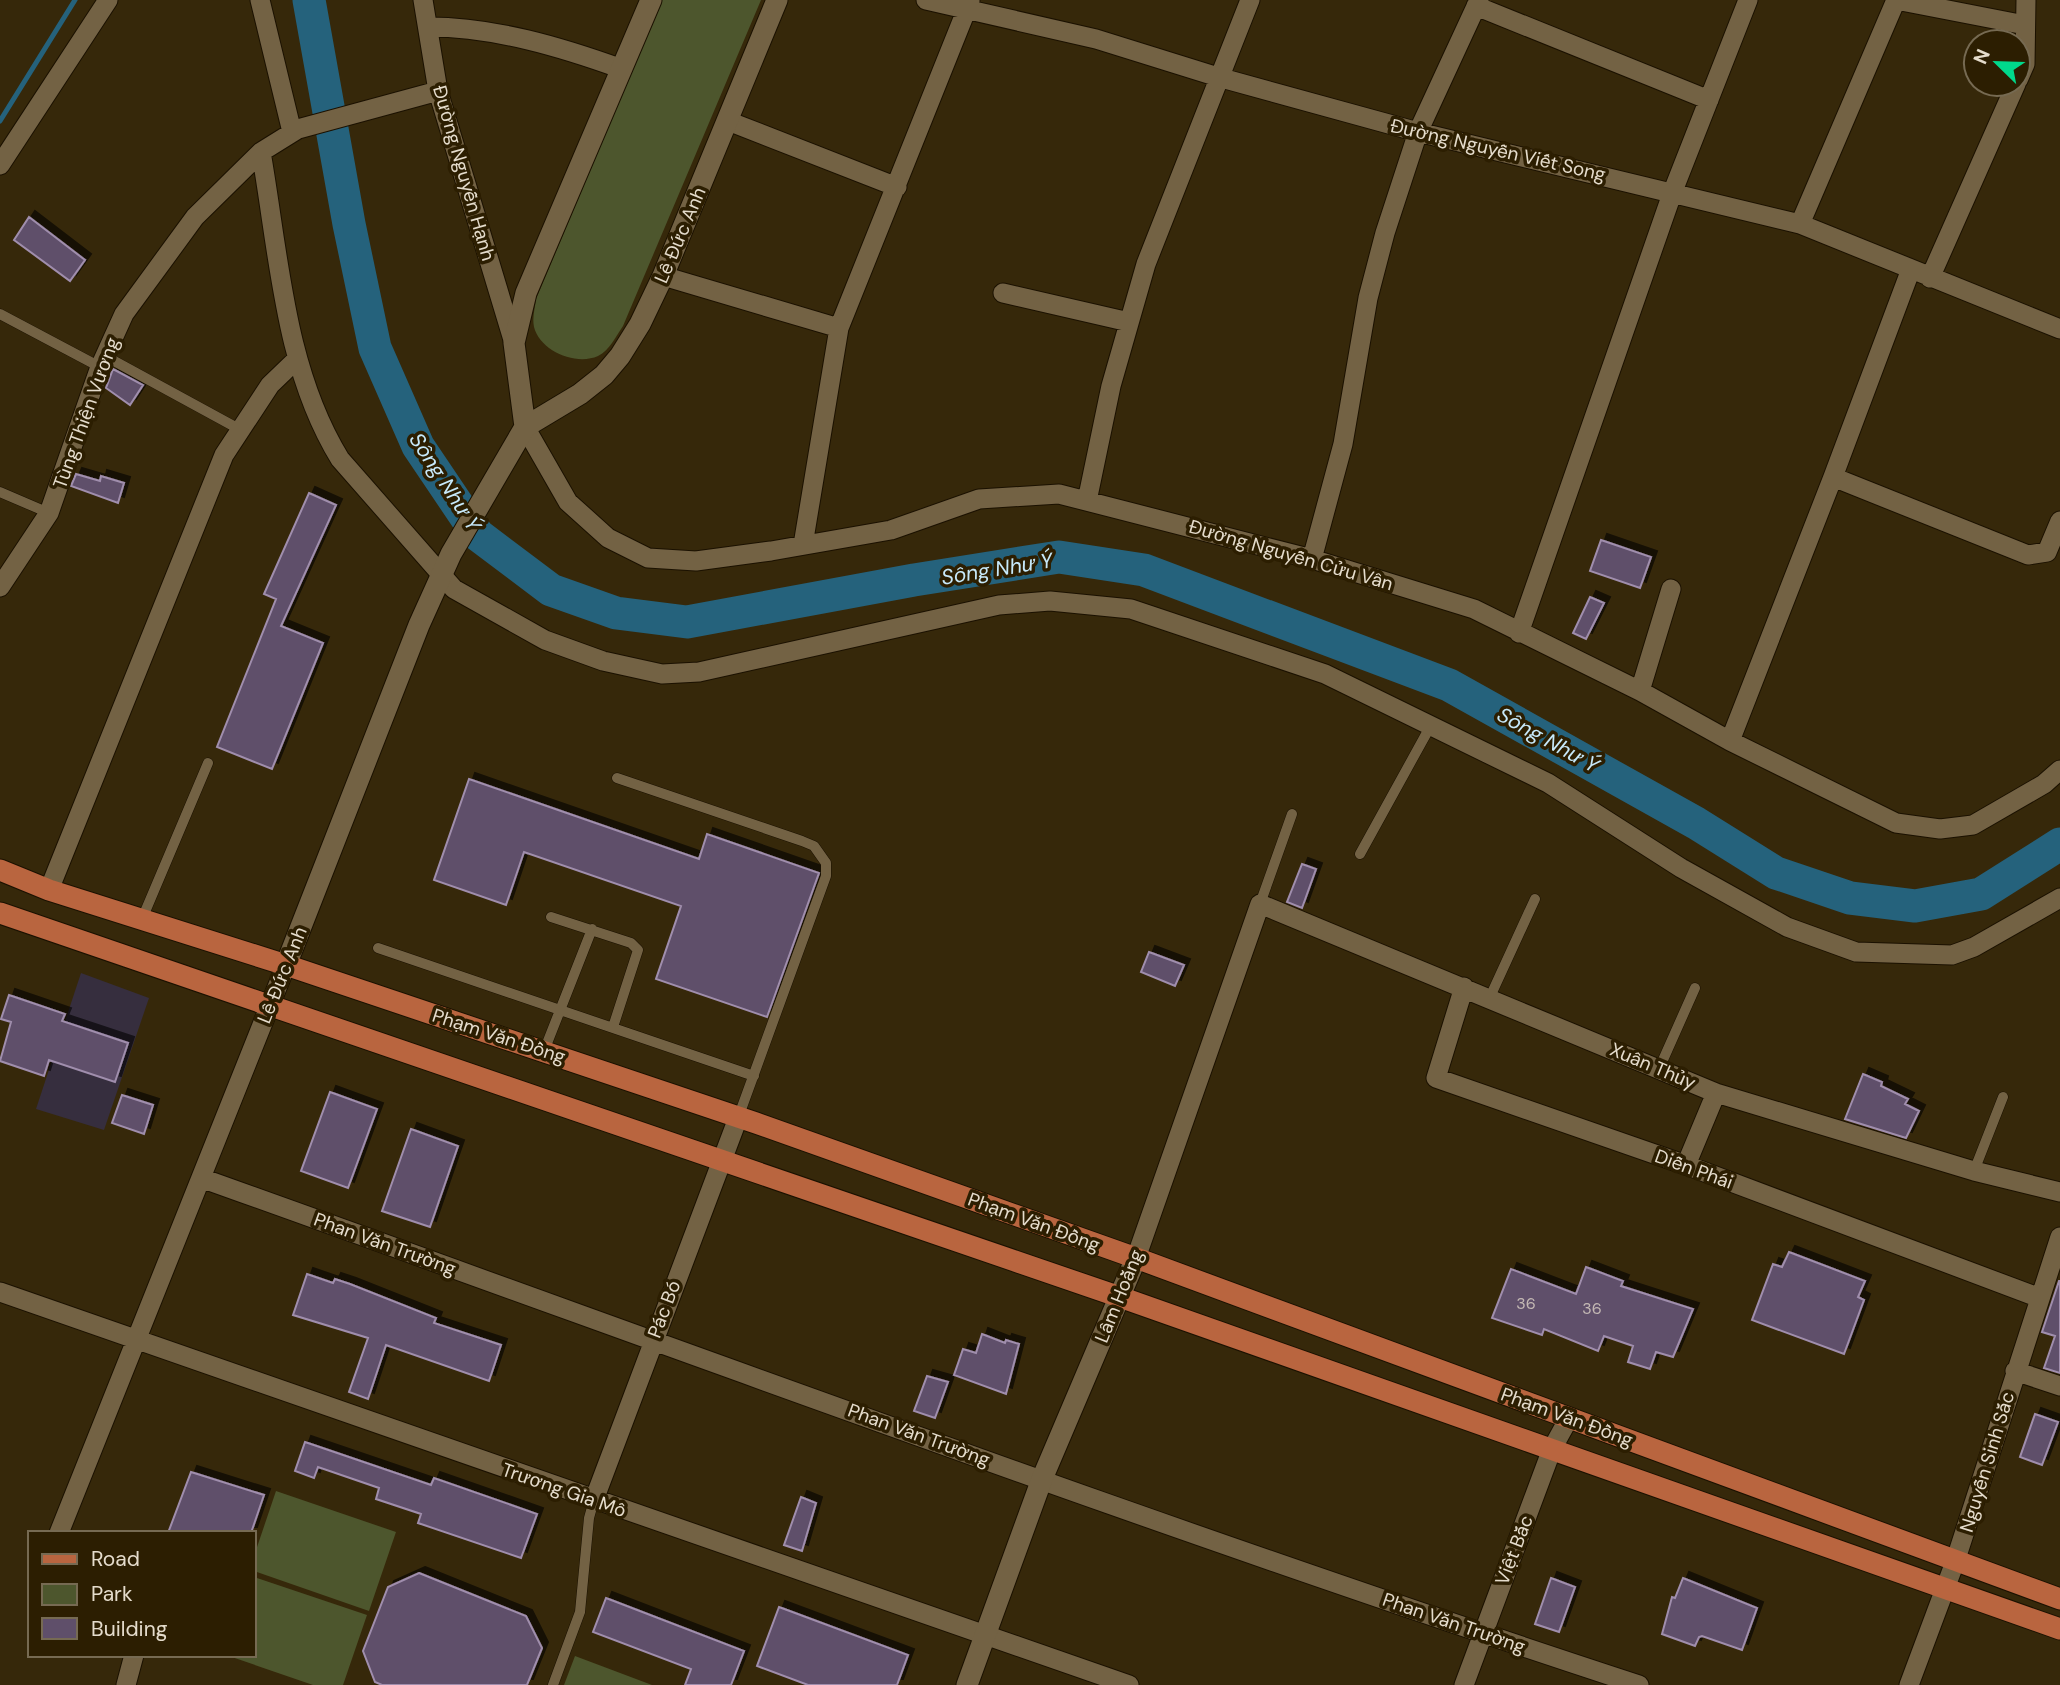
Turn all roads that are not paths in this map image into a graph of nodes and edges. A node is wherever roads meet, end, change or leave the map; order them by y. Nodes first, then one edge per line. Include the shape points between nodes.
1 (108, 0) edge
2 (260, 0) edge
3 (423, 0) edge
4 (651, 0) edge
5 (777, 0) edge
6 (926, 0) edge
7 (1250, 0) edge
8 (1748, 0) edge
9 (1896, 0) edge
10 (2025, 0) edge
11 (1478, 3) edge
12 (969, 6) edge
13 (2025, 25) joint
14 (429, 27) junction
15 (622, 69) junction
16 (1219, 77) junction
17 (438, 91) junction
18 (2010, 98) edge
19 (1710, 100) junction
20 (728, 121) junction
21 (295, 131) junction
22 (1418, 132) junction
23 (261, 152) junction
24 (0, 165) edge
25 (897, 187) junction
26 (1673, 191) junction
27 (1800, 224) junction
28 (1910, 269) junction
29 (663, 275) junction
30 (1930, 278) junction
31 (1003, 293) dead end
32 (0, 314) edge
33 (1129, 322) junction
34 (839, 328) junction
35 (2060, 329) edge
36 (513, 344) junction
37 (297, 359) junction
38 (103, 362) junction
39 (525, 427) junction
40 (239, 429) junction
41 (1833, 477) junction
42 (0, 492) edge
43 (1087, 500) junction
44 (49, 513) junction
45 (2060, 521) edge
46 (803, 545) junction
47 (2054, 555) edge
48 (1312, 558) junction
49 (440, 576) junction
50 (0, 587) edge
51 (1671, 589) dead end
52 (1519, 632) junction
53 (1640, 691) junction
54 (1430, 727) junction
55 (1730, 741) junction
56 (208, 763) dead end
57 (2060, 770) edge
58 (617, 778) dead end
59 (1292, 814) dead end
60 (1360, 854) dead end
61 (0, 870) edge
62 (49, 890) junction
63 (2060, 898) edge
64 (1535, 899) dead end
65 (1260, 904) junction
66 (0, 914) edge
67 (551, 916) dead end
68 (142, 919) junction
69 (592, 929) junction
70 (378, 947) dead end
71 (286, 965) junction
72 (1464, 987) junction
73 (1695, 988) dead end
74 (1490, 998) junction
75 (268, 1007) junction
76 (559, 1008) junction
77 (613, 1027) junction
78 (544, 1051) junction
79 (1659, 1069) junction
80 (754, 1076) junction
81 (1716, 1093) junction
82 (2003, 1097) dead end
83 (738, 1118) junction
84 (721, 1160) junction
85 (1686, 1165) junction
86 (1973, 1171) junction
87 (201, 1178) junction
88 (2060, 1192) edge
89 (2060, 1237) edge
90 (1136, 1258) junction
91 (0, 1292) edge
92 (1120, 1297) junction
93 (2040, 1298) junction
94 (652, 1339) junction
95 (138, 1341) junction
96 (2015, 1371) junction
97 (2060, 1386) edge
98 (1569, 1418) junction
99 (1552, 1449) junction
100 (1042, 1479) junction
101 (594, 1500) junction
102 (60, 1531) edge
103 (1955, 1562) junction
104 (1946, 1589) junction
105 (2060, 1600) edge
106 (2060, 1629) edge
107 (1482, 1634) junction
108 (985, 1637) junction
109 (133, 1657) edge
110 (126, 1685) edge
111 (553, 1685) edge
112 (967, 1685) edge
113 (1129, 1685) edge
114 (1464, 1685) edge
115 (1639, 1685) edge
116 (1909, 1685) edge

1 - 24 street
2 - 21 street
3 - 14 street, Đường Nguyễn Hạnh
4 - 15 street
5 - 20 street, Lê Đức Anh
6 - 12 street, Đường Nguyễn Viết Song
7 - 16 street
8 - 19 street
9 - 13 street
9 - 27 street
10 - 13 street
11 - 19 street
11 - 22 street
12 - 16 street, Đường Nguyễn Viết Song
12 - 25 street
14 - 15 street via 468,27
14 - 17 street, Đường Nguyễn Hạnh
15 - 36 street via 526,293
16 - 22 street, Đường Nguyễn Viết Song
16 - 33 street via 1146,264
17 - 21 street, Tùng Thiện Vương
17 - 36 street, Đường Nguyễn Hạnh
18 - 30 street
19 - 26 street
20 - 25 street
20 - 29 street, Lê Đức Anh
21 - 23 street, Tùng Thiện Vương
22 - 26 street, Đường Nguyễn Viết Song
22 - 48 street via 1368,298 1343,444
23 - 37 street
23 - 38 street, Tùng Thiện Vương via 195,217 124,314
25 - 34 street
26 - 27 street, Đường Nguyễn Viết Song
26 - 52 street
27 - 28 street, Đường Nguyễn Viết Song
28 - 30 street, Đường Nguyễn Viết Song
28 - 41 street
29 - 34 street
29 - 39 street, Lê Đức Anh via 640,324 604,374
30 - 35 street, Đường Nguyễn Viết Song
31 - 33 street
32 - 38 lane
33 - 43 street
34 - 46 street
36 - 39 street
37 - 40 street via 270,385
37 - 49 street via 317,419 340,459
38 - 40 lane
38 - 44 street, Tùng Thiện Vương
39 - 46 street, Đường Nguyễn Cửu Vân via 568,502 608,538 648,558 696,561
39 - 49 street, Lê Đức Anh
40 - 62 street via 224,455
41 - 47 street via 2028,555
41 - 55 street
42 - 44 lane
43 - 46 street, Đường Nguyễn Cửu Vân via 1059,494 979,499 891,530
43 - 48 street, Đường Nguyễn Cửu Vân
44 - 50 street, Tùng Thiện Vương
45 - 47 street
48 - 52 street, Đường Nguyễn Cửu Vân via 1474,610
49 - 54 street via 454,589 545,640 604,661 662,674 727,668 999,605 1050,601 1131,609 1325,674
49 - 71 street, Lê Đức Anh
51 - 53 street
52 - 53 street, Đường Nguyễn Cửu Vân
53 - 55 street, Đường Nguyễn Cửu Vân
54 - 60 lane
54 - 63 street via 1548,783 1681,868 1787,927 1856,952 1952,955
55 - 57 street, Đường Nguyễn Cửu Vân via 1896,823 1940,829 1973,825
56 - 68 lane
58 - 80 lane via 802,841 814,846 827,863
59 - 65 lane
61 - 62 main road, Phạm Văn Đồng
62 - 68 main road, Phạm Văn Đồng
64 - 74 lane
65 - 72 street, Xuân Thủy
65 - 90 street, Lâm Hoằng
66 - 75 main road, Phạm Văn Đồng
67 - 69 lane
68 - 71 main road, Phạm Văn Đồng
69 - 76 lane
69 - 77 lane via 638,950
70 - 76 lane
71 - 75 street, Lê Đức Anh
71 - 78 main road, Phạm Văn Đồng
72 - 74 street, Xuân Thủy
72 - 85 street, Diễn Phái via 1436,1077
73 - 79 lane
74 - 79 street, Xuân Thủy
75 - 84 main road, Phạm Văn Đồng
75 - 87 street, Lê Đức Anh
76 - 77 lane
76 - 78 lane
77 - 80 lane
78 - 83 main road, Phạm Văn Đồng
79 - 81 street, Xuân Thủy
80 - 83 lane
81 - 85 street
81 - 86 street, Xuân Thủy
82 - 86 lane
83 - 84 street, Pác Bó
83 - 90 main road, Phạm Văn Đồng
84 - 92 main road, Phạm Văn Đồng
84 - 94 street, Pác Bó
85 - 93 street, Diễn Phái
86 - 88 street, Xuân Thủy
87 - 94 street, Phan Văn Trường
87 - 95 street, Lê Đức Anh
89 - 93 street, Nguyễn Sinh Sắc
90 - 92 street, Lâm Hoằng
90 - 98 main road, Phạm Văn Đồng
91 - 95 street, Trương Gia Mô
92 - 99 main road, Phạm Văn Đồng
92 - 100 street, Lâm Hoằng
93 - 96 street, Nguyễn Sinh Sắc
94 - 100 street, Phan Văn Trường
94 - 101 street, Pác Bó
95 - 101 street, Trương Gia Mô
95 - 102 street, Lê Đức Anh
96 - 97 street
96 - 103 street, Nguyễn Sinh Sắc
98 - 99 street, Việt Bắc
98 - 103 main road, Phạm Văn Đồng
99 - 104 main road, Phạm Văn Đồng
99 - 107 street, Việt Bắc
100 - 107 street, Phan Văn Trường
100 - 108 street, Lâm Hoằng
101 - 108 street, Trương Gia Mô
101 - 111 lane via 580,1612
103 - 104 street, Nguyễn Sinh Sắc
103 - 105 main road, Phạm Văn Đồng
104 - 106 main road, Phạm Văn Đồng
104 - 116 street, Nguyễn Sinh Sắc
107 - 114 street, Việt Bắc
107 - 115 street, Phan Văn Trường
108 - 112 street, Lâm Hoằng
108 - 113 street, Trương Gia Mô
109 - 110 street

